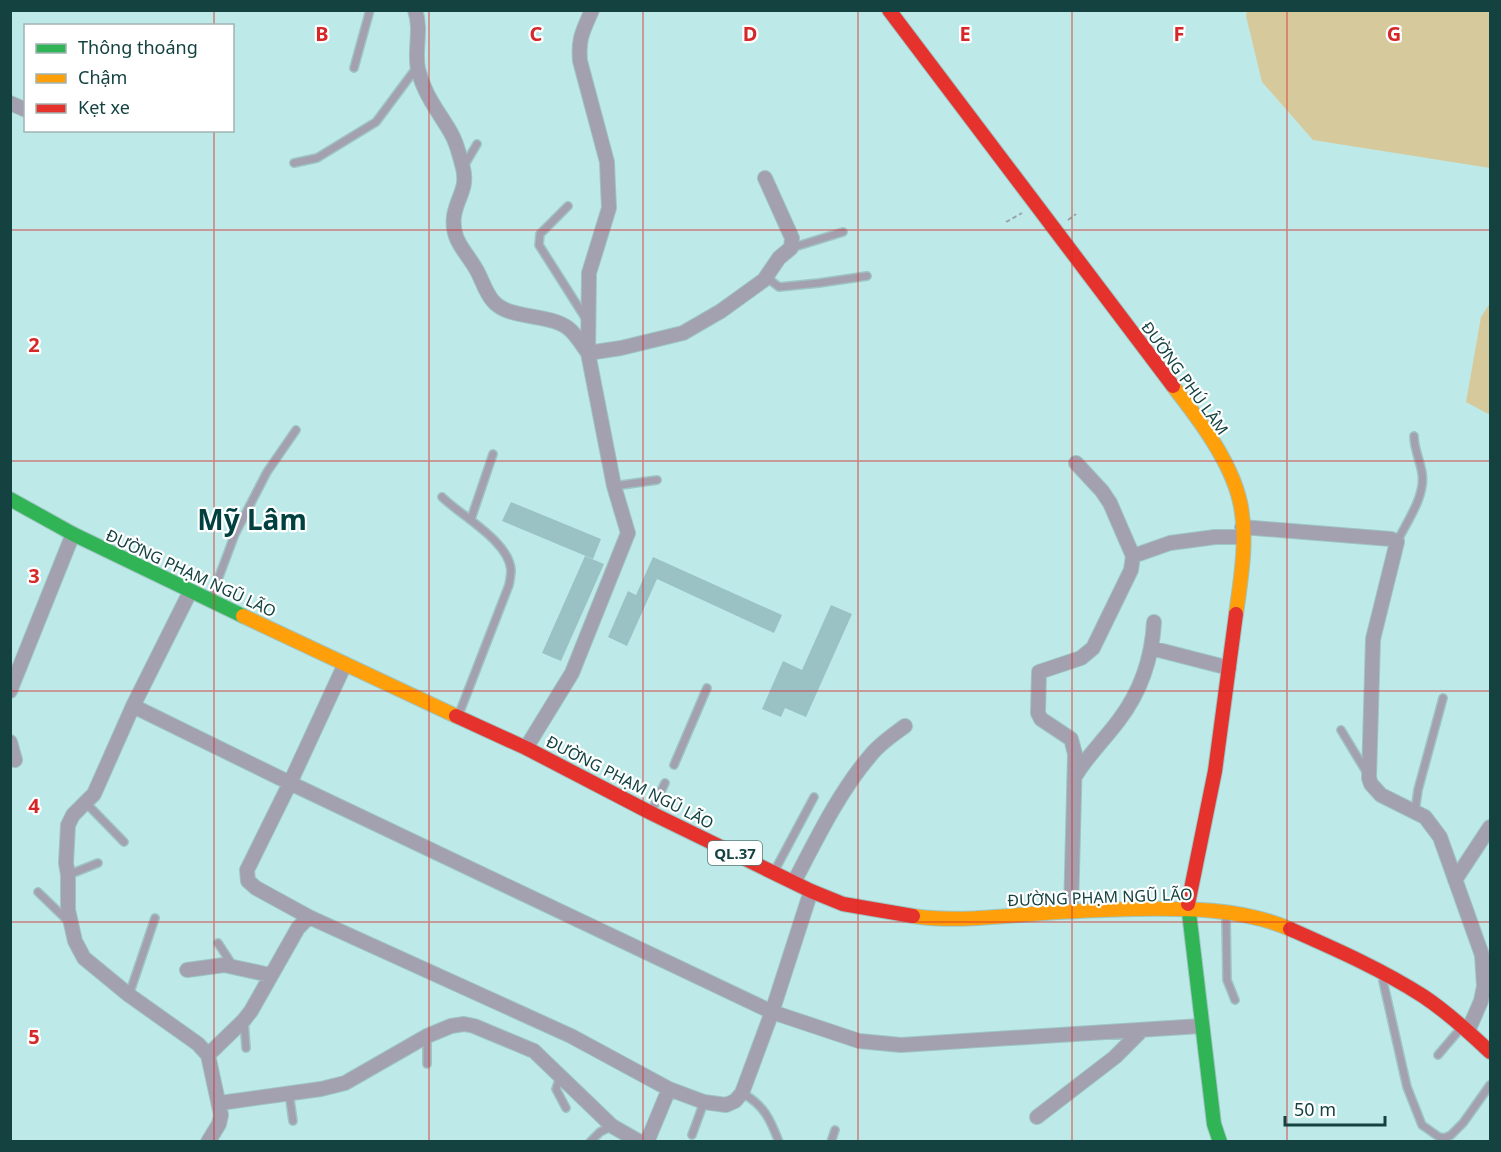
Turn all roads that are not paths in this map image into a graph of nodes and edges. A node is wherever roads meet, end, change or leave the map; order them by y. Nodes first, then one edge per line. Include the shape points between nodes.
1 (369, 10) edge
2 (415, 10) edge
3 (592, 10) edge
4 (889, 10) edge
5 (417, 67) junction
6 (354, 68) dead end
7 (10, 103) edge
8 (24, 109) edge
9 (477, 144) dead end
10 (294, 163) dead end
11 (463, 169) junction
12 (765, 178) dead end
13 (568, 206) dead end
14 (843, 232) dead end
15 (790, 248) junction
16 (768, 276) junction
17 (867, 276) dead end
18 (588, 324) junction
19 (588, 353) junction
20 (296, 430) dead end
21 (1414, 436) dead end
22 (494, 454) dead end
23 (1076, 463) dead end
24 (657, 480) dead end
25 (614, 486) junction
26 (10, 498) edge
27 (442, 498) dead end
28 (471, 519) junction
29 (1243, 532) junction
30 (73, 534) junction
31 (1397, 542) junction
32 (1133, 556) junction
33 (190, 592) junction
34 (210, 600) junction
35 (1154, 622) dead end
36 (1151, 648) junction
37 (345, 664) junction
38 (15, 668) edge
39 (1229, 668) junction
40 (707, 688) dead end
41 (10, 691) edge
42 (1443, 698) dead end
43 (133, 706) junction
44 (458, 717) junction
45 (905, 726) dead end
46 (1341, 730) dead end
47 (10, 742) edge
48 (526, 748) junction
49 (15, 760) dead end
50 (674, 765) dead end
51 (1075, 776) junction
52 (1369, 778) junction
53 (290, 783) junction
54 (665, 783) dead end
55 (814, 797) dead end
56 (86, 803) junction
57 (1415, 811) junction
58 (651, 813) junction
59 (1491, 827) edge
60 (124, 842) dead end
61 (98, 863) dead end
62 (774, 872) junction
63 (68, 875) junction
64 (1455, 880) junction
65 (794, 882) junction
66 (811, 891) junction
67 (39, 892) dead end
68 (1187, 908) junction
69 (1071, 911) junction
70 (1226, 912) junction
71 (309, 917) junction
72 (155, 918) dead end
73 (70, 923) junction
74 (218, 943) dead end
75 (233, 966) junction
76 (187, 970) dead end
77 (1381, 972) junction
78 (270, 975) junction
79 (129, 995) junction
80 (1234, 1000) dead end
81 (772, 1012) junction
82 (244, 1020) junction
83 (1201, 1026) junction
84 (1466, 1029) junction
85 (1142, 1030) junction
86 (427, 1036) junction
87 (246, 1048) dead end
88 (1491, 1052) edge
89 (1438, 1054) dead end
90 (208, 1055) junction
91 (428, 1064) dead end
92 (560, 1077) junction
93 (1491, 1085) edge
94 (669, 1089) junction
95 (289, 1093) junction
96 (742, 1093) junction
97 (704, 1102) junction
98 (220, 1103) junction
99 (566, 1108) dead end
100 (1037, 1117) dead end
101 (293, 1121) dead end
102 (612, 1126) junction
103 (835, 1130) dead end
104 (692, 1135) dead end
105 (208, 1142) edge
106 (590, 1142) edge
107 (640, 1142) edge
108 (647, 1142) edge
109 (779, 1142) edge
110 (831, 1142) edge
111 (1220, 1142) edge

1 - 6 lane
2 - 5 street via 419,30
3 - 18 street via 580,36 580,61 607,162 609,208 589,273
4 - 29 main road, ĐƯỜNG PHÚ LÂM via 1204,427 1240,502
5 - 10 lane via 376,122 317,158
5 - 11 street via 436,112 452,135
7 - 8 street
9 - 11 lane
11 - 19 street via 465,182 454,214 454,230 460,249 475,267 492,300 501,309 557,322 569,329
12 - 15 street via 792,238
13 - 18 lane via 540,234 539,245
14 - 15 lane
15 - 16 street
16 - 17 lane via 779,286
16 - 19 street via 683,333
18 - 19 street
19 - 25 street
20 - 34 lane via 267,472 235,534
21 - 31 lane via 1423,475
22 - 28 lane
23 - 32 street via 1110,503
24 - 25 lane
25 - 48 street via 628,533 572,673
26 - 30 main road, ĐƯỜNG PHẠM NGŨ LÃO / QL.37
27 - 28 lane
28 - 44 lane via 503,552 511,568 509,585
29 - 31 street
29 - 32 street via 1170,543
29 - 39 main road, ĐƯỜNG PHÚ LÂM
30 - 33 main road, ĐƯỜNG PHẠM NGŨ LÃO / QL.37
30 - 38 street
31 - 52 street via 1373,639
32 - 51 street via 1131,570 1093,648 1080,658 1039,672 1038,713 1071,739
33 - 34 main road, ĐƯỜNG PHẠM NGŨ LÃO / QL.37
33 - 43 street
34 - 37 main road, ĐƯỜNG PHẠM NGŨ LÃO / QL.37
35 - 36 street
36 - 39 street
36 - 51 street via 1140,686 1120,719 1086,757
37 - 44 main road, ĐƯỜNG PHẠM NGŨ LÃO / QL.37
37 - 53 street
38 - 41 street
39 - 68 main road, ĐƯỜNG PHÚ LÂM via 1215,771
40 - 50 lane
42 - 57 lane
43 - 53 street
43 - 56 street via 94,794
44 - 48 main road, ĐƯỜNG PHẠM NGŨ LÃO / QL.37
45 - 65 street via 871,754 858,771
46 - 52 lane
47 - 49 street
48 - 58 main road, ĐƯỜNG PHẠM NGŨ LÃO / QL.37
51 - 69 street
52 - 57 street via 1381,795
53 - 71 street via 247,870 248,881
53 - 81 street
54 - 58 lane
55 - 62 lane
56 - 60 lane
56 - 63 street via 68,825
57 - 64 street via 1425,817 1440,837
58 - 62 main road, ĐƯỜNG PHẠM NGŨ LÃO / QL.37
59 - 64 street
61 - 63 lane
62 - 65 main road, ĐƯỜNG PHẠM NGŨ LÃO / QL.37
63 - 73 street
64 - 84 street via 1482,956 1484,976 1481,1001
65 - 66 main road, ĐƯỜNG PHẠM NGŨ LÃO / QL.37
66 - 69 main road, ĐƯỜNG PHẠM NGŨ LÃO / QL.37 via 843,904 928,918
66 - 81 street
67 - 73 lane
68 - 69 main road, ĐƯỜNG PHẠM NGŨ LÃO / QL.37
68 - 70 main road, ĐƯỜNG PHẠM NGŨ LÃO / QL.37
68 - 83 main road, ĐƯỜNG PHÚ LÂM
70 - 77 main road, ĐƯỜNG PHẠM NGŨ LÃO / QL.37 via 1281,926
70 - 80 lane via 1226,969
71 - 78 street
71 - 94 street via 571,1036
72 - 79 lane
73 - 79 street via 84,958
74 - 75 lane
75 - 76 street
75 - 78 street
77 - 84 main road, ĐƯỜNG PHẠM NGŨ LÃO / QL.37 via 1423,996
77 - 93 lane via 1407,1087 1422,1125 1439,1137 1451,1135
78 - 82 street
79 - 90 street
81 - 85 street via 859,1041 901,1046
81 - 96 street
82 - 87 lane
82 - 90 street
83 - 85 street
83 - 111 main road, ĐƯỜNG PHÚ LÂM via 1214,1124
84 - 88 main road, ĐƯỜNG PHẠM NGŨ LÃO / QL.37
84 - 89 lane
85 - 100 street via 1115,1057
86 - 91 lane
86 - 92 street via 451,1026 474,1026 534,1051
86 - 95 street via 345,1083
90 - 98 street
92 - 99 lane via 556,1089
92 - 102 street
94 - 97 street
94 - 108 street
95 - 98 street
95 - 101 lane
96 - 97 street via 726,1105
96 - 109 lane via 766,1112
97 - 104 lane
98 - 105 street via 220,1120
102 - 106 lane
102 - 107 street
103 - 110 lane

